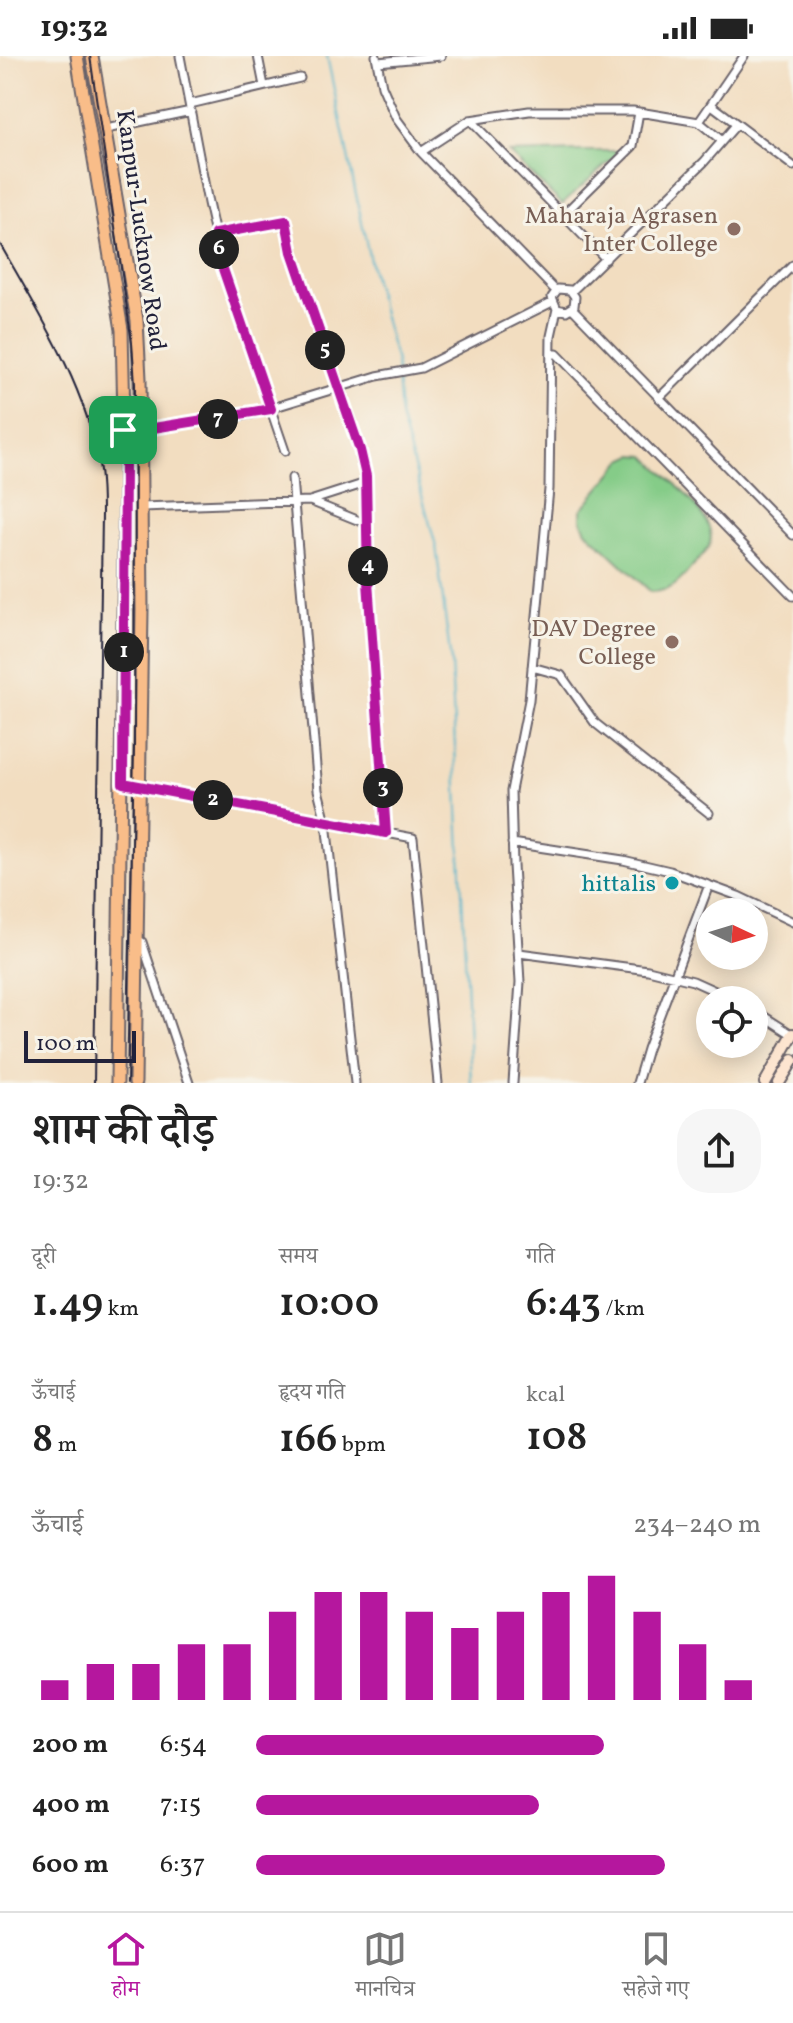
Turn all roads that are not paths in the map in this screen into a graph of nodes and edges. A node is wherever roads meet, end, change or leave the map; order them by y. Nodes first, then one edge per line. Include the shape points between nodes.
1 (77, 56) edge
2 (92, 56) edge
3 (180, 56) edge
4 (258, 56) edge
5 (430, 56) edge
6 (441, 56) edge
7 (744, 56) edge
8 (377, 59) edge
9 (300, 78) dead end
10 (264, 86) junction
11 (713, 106) junction
12 (190, 108) junction
13 (639, 112) junction
14 (470, 120) junction
15 (699, 122) junction
16 (736, 125) junction
17 (106, 129) junction
18 (721, 140) junction
19 (421, 152) junction
20 (793, 166) edge
21 (563, 215) junction
22 (215, 234) junction
23 (606, 259) junction
24 (793, 265) edge
25 (556, 291) junction
26 (572, 291) junction
27 (555, 306) junction
28 (572, 308) junction
29 (551, 354) junction
30 (338, 389) junction
31 (659, 398) junction
32 (271, 409) junction
33 (123, 430) junction
34 (141, 430) junction
35 (285, 451) dead end
36 (292, 478) dead end
37 (366, 483) junction
38 (310, 501) junction
39 (294, 502) junction
40 (142, 507) junction
41 (367, 524) junction
42 (793, 535) edge
43 (793, 596) edge
44 (532, 667) junction
45 (123, 783) junction
46 (140, 786) junction
47 (709, 813) dead end
48 (326, 822) junction
49 (386, 833) junction
50 (512, 843) junction
51 (709, 885) junction
52 (793, 922) edge
53 (138, 940) junction
54 (519, 953) junction
55 (674, 977) junction
56 (704, 986) edge
57 (118, 1018) junction
58 (136, 1018) junction
59 (768, 1019) edge
60 (793, 1034) edge
61 (793, 1044) edge
62 (793, 1060) edge
63 (117, 1083) edge
64 (135, 1083) edge
65 (189, 1083) edge
66 (355, 1083) edge
67 (438, 1083) edge
68 (513, 1083) edge
69 (637, 1083) edge
70 (767, 1083) edge
71 (779, 1083) edge

1 - 33 main road, Kanpur-Lucknow Road via 122,330
2 - 17 main road, Kanpur-Lucknow Road
3 - 12 street
4 - 10 street
5 - 6 street
5 - 8 street
7 - 11 street
8 - 19 street via 396,118
9 - 10 street
10 - 12 street
11 - 15 street
11 - 16 street
12 - 17 street
12 - 22 street
13 - 14 street via 529,111
13 - 15 street
13 - 21 street via 633,146
14 - 19 street
14 - 21 street
15 - 18 street
16 - 18 street
16 - 20 street
17 - 34 main road, Kanpur-Lucknow Road via 137,320
18 - 23 street
19 - 25 street
21 - 23 street
22 - 30 street via 286,221
22 - 32 street
23 - 26 street
24 - 31 street
25 - 26 street
25 - 27 street
26 - 28 street
27 - 28 street
27 - 29 street
27 - 30 street via 421,368
28 - 31 street
29 - 43 street via 557,354
29 - 44 street via 549,489
30 - 32 street
30 - 37 street
31 - 42 street
32 - 34 street
32 - 35 street
33 - 34 street
33 - 45 main road, Kanpur-Lucknow Road
34 - 40 main road, Kanpur-Lucknow Road
36 - 39 street
37 - 38 street
37 - 41 street
38 - 39 street
38 - 41 street
39 - 40 street
39 - 48 street via 318,790
40 - 46 main road, Kanpur-Lucknow Road
41 - 49 street
44 - 47 street via 561,675 595,723
44 - 50 street via 511,791
45 - 46 street
45 - 57 main road, Kanpur-Lucknow Road
46 - 48 street
46 - 53 main road, Kanpur-Lucknow Road
48 - 49 street
48 - 66 street
49 - 67 street via 413,838
50 - 51 street via 623,860
50 - 54 street
51 - 52 street
51 - 55 street
53 - 58 main road, Kanpur-Lucknow Road
53 - 65 street
54 - 55 street via 597,961
54 - 68 street
55 - 56 street
55 - 69 street
57 - 58 main road
57 - 63 main road, Kanpur-Lucknow Road
58 - 64 main road, Kanpur-Lucknow Road
59 - 60 street
60 - 70 main road
61 - 70 main road
62 - 71 main road

